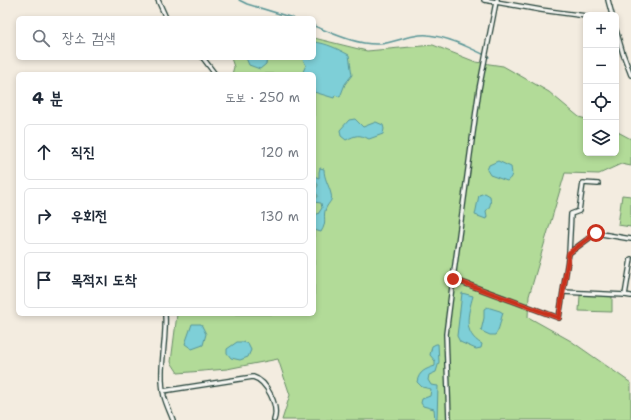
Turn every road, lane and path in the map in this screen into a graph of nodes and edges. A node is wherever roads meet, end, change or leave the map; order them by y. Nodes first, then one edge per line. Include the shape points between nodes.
1 (158, 0) edge
2 (484, 0) edge
3 (608, 0) edge
4 (496, 1) edge
5 (611, 12) edge
6 (165, 16) edge
7 (583, 16) edge
8 (619, 40) edge
9 (204, 60) edge
10 (214, 72) edge
11 (631, 75) edge
12 (598, 184) dead end
13 (631, 239) edge
14 (569, 253) junction
15 (631, 259) edge
16 (630, 269) edge
17 (453, 279) junction
18 (563, 292) junction
19 (625, 294) junction
20 (631, 296) edge
21 (165, 316) edge
22 (164, 391) junction
23 (173, 420) edge
24 (274, 420) edge
25 (449, 420) edge

1 - 6 lane
2 - 4 lane
3 - 5 lane
4 - 7 lane
4 - 17 lane via 479,89
8 - 11 lane
9 - 10 lane
12 - 14 lane via 583,183 578,212 571,214
13 - 14 lane via 596,233
14 - 18 lane
15 - 16 lane
16 - 19 lane
17 - 18 lane via 559,318
17 - 25 lane via 446,334
18 - 19 lane
19 - 20 lane
21 - 22 lane via 162,362
22 - 23 lane
22 - 24 lane via 253,377 263,383 272,399 276,408

